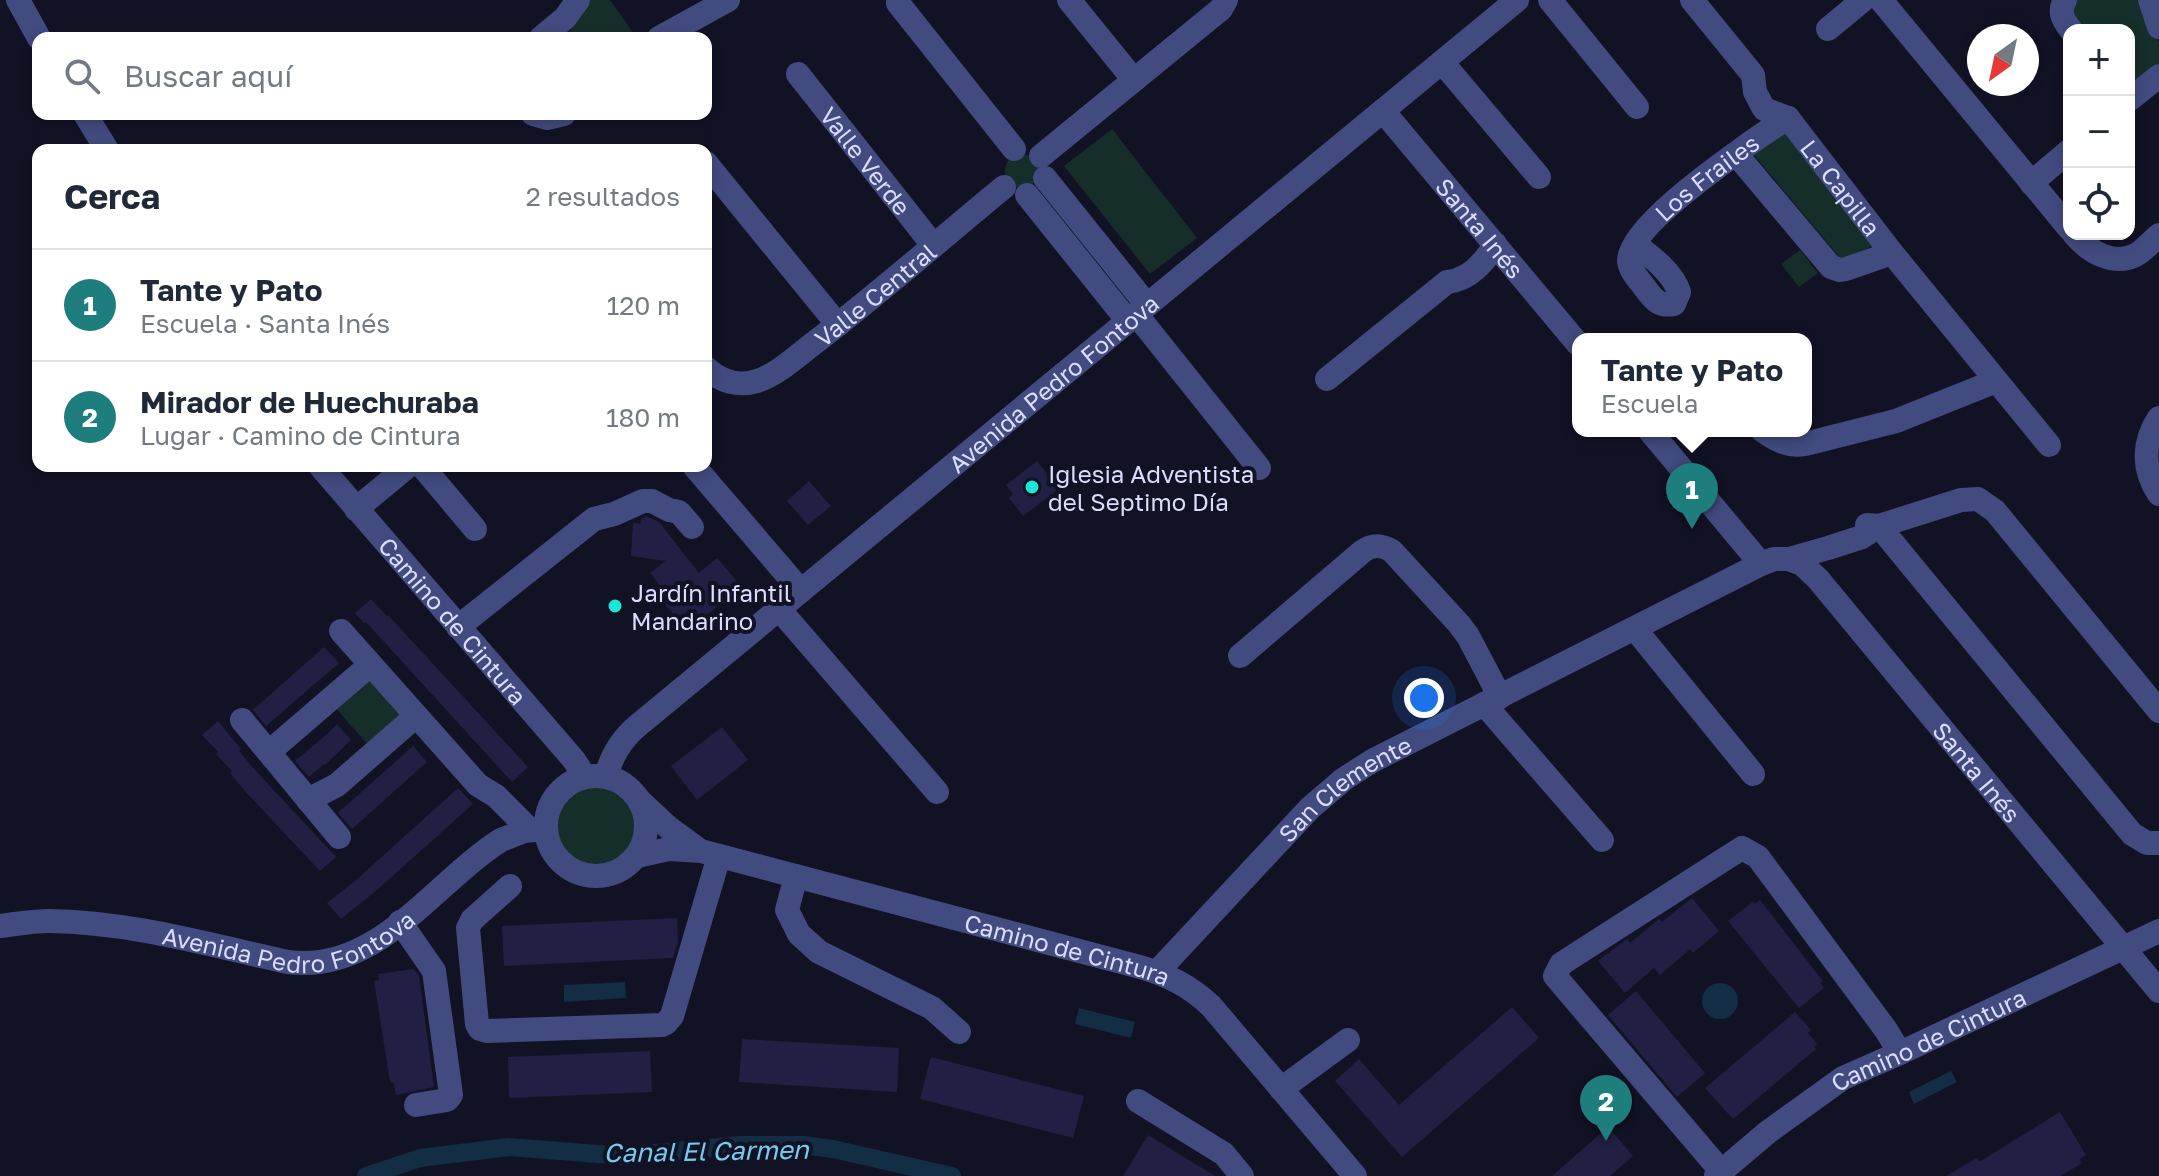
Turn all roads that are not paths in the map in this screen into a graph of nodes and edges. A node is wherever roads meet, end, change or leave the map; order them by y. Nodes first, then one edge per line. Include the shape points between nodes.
1 (18, 0) edge
2 (578, 0) edge
3 (728, 0) edge
4 (1069, 0) edge
5 (1226, 0) edge
6 (1517, 0) edge
7 (1550, 0) edge
8 (1692, 0) edge
9 (1863, 0) edge
10 (1881, 0) edge
11 (2065, 0) edge
12 (2150, 0) edge
13 (898, 3) dead end
14 (2067, 24) edge
15 (2159, 27) edge
16 (1828, 29) dead end
17 (36, 32) edge
18 (548, 32) edge
19 (670, 32) edge
20 (1442, 62) junction
21 (798, 74) dead end
22 (2159, 76) edge
23 (1134, 80) junction
24 (2134, 96) edge
25 (1637, 107) dead end
26 (1383, 111) junction
27 (1788, 118) junction
28 (89, 120) edge
29 (103, 144) edge
30 (1014, 149) junction
31 (1736, 154) junction
32 (2063, 156) edge
33 (1043, 167) junction
34 (712, 170) edge
35 (1539, 177) dead end
36 (2031, 183) junction
37 (1016, 191) junction
38 (2063, 221) edge
39 (2159, 235) edge
40 (2080, 240) edge
41 (1495, 244) junction
42 (933, 245) junction
43 (1636, 245) dead end
44 (1892, 253) junction
45 (1137, 314) junction
46 (838, 325) junction
47 (1572, 337) edge
48 (712, 372) edge
49 (1327, 379) dead end
50 (1996, 381) junction
51 (2159, 418) edge
52 (1812, 436) edge
53 (1655, 437) edge
54 (1774, 437) edge
55 (1800, 438) edge
56 (2049, 445) dead end
57 (1259, 468) dead end
58 (325, 472) edge
59 (401, 472) edge
60 (427, 472) edge
61 (699, 472) edge
62 (2159, 494) edge
63 (356, 509) junction
64 (1879, 526) junction
65 (692, 527) dead end
66 (475, 529) dead end
67 (1789, 559) junction
68 (1761, 564) junction
69 (801, 591) junction
70 (779, 609) junction
71 (458, 627) junction
72 (1635, 629) junction
73 (341, 631) dead end
74 (1240, 656) dead end
75 (370, 665) junction
76 (1492, 700) junction
77 (2159, 711) edge
78 (416, 716) junction
79 (242, 720) dead end
80 (269, 752) junction
81 (1753, 774) dead end
82 (596, 777) junction
83 (937, 792) dead end
84 (308, 800) junction
85 (639, 800) junction
86 (528, 831) junction
87 (339, 837) dead end
88 (1602, 840) dead end
89 (2159, 843) edge
90 (710, 853) junction
91 (637, 856) junction
92 (796, 876) junction
93 (510, 886) dead end
94 (400, 922) junction
95 (0, 926) edge
96 (2159, 931) edge
97 (2124, 947) junction
98 (1157, 972) junction
99 (2159, 991) edge
100 (959, 1032) dead end
101 (1348, 1040) dead end
102 (1900, 1053) junction
103 (1281, 1089) junction
104 (1138, 1101) dead end
105 (416, 1105) dead end
106 (1718, 1174) edge
107 (1242, 1176) edge
108 (1355, 1176) edge

1 - 17 street
2 - 18 street
3 - 19 street
4 - 23 street
5 - 23 street
6 - 20 street, Avenida Pedro Fontova
7 - 25 street
8 - 27 street, La Capilla via 1753,75 1764,109
9 - 16 street
10 - 36 street
11 - 14 street via 2062,17
12 - 15 street
13 - 30 street
20 - 26 street, Avenida Pedro Fontova
20 - 35 street
21 - 42 street, Valle Verde
22 - 24 street
23 - 33 street
26 - 41 street, Santa Inés
26 - 45 street, Avenida Pedro Fontova
27 - 31 street, Los Frailes
27 - 44 street, La Capilla
28 - 29 street
30 - 33 street via 1028,148
30 - 37 street via 998,169 1000,182
31 - 43 street, Los Frailes via 1688,189
31 - 44 street via 1831,267 1846,269
32 - 36 street
33 - 37 street via 1039,189
33 - 45 street
34 - 46 street
36 - 38 street
37 - 42 street, Valle Central
37 - 45 street
39 - 40 street via 2132,256 2109,258
41 - 47 street, Santa Inés
41 - 49 street via 1462,260 1447,282
42 - 46 street, Valle Central
44 - 50 street, La Capilla
45 - 57 street
45 - 69 street, Avenida Pedro Fontova
46 - 48 street, Valle Central via 770,376 737,383
50 - 52 street via 1896,421
50 - 56 street, La Capilla
51 - 62 street via 2147,443 2147,467
53 - 68 street
54 - 55 street via 1795,446
58 - 63 street, Camino de Cintura
59 - 63 street
60 - 66 street
61 - 69 street
63 - 71 street, Camino de Cintura
64 - 67 street via 1861,525 1824,536
64 - 77 street via 1961,500 1984,502
64 - 89 street via 2132,834 2141,842
65 - 71 street via 679,512 652,501 594,519
67 - 68 street, San Clemente
67 - 97 street, Santa Inés via 1818,579
68 - 72 street, San Clemente
69 - 70 street, Avenida Pedro Fontova
70 - 82 street, Avenida Pedro Fontova via 627,735
70 - 83 street
71 - 82 street, Camino de Cintura via 574,760
72 - 76 street, San Clemente
72 - 81 street
73 - 75 street
74 - 76 street via 1363,551 1381,546 1392,551 1468,636
75 - 78 street
75 - 80 street
76 - 88 street
76 - 98 street, San Clemente via 1372,761 1326,793
78 - 84 street via 337,785
78 - 86 street
79 - 80 street
80 - 84 street
82 - 85 street via 625,785
82 - 86 street via 562,790
84 - 87 street
85 - 90 street, Camino de Cintura via 669,828
85 - 91 street via 646,835
86 - 91 street via 548,839 563,864 588,876 606,876
86 - 94 street, Avenida Pedro Fontova via 491,846
90 - 91 street, Camino de Cintura via 669,849
90 - 92 street, Camino de Cintura
90 - 93 street via 672,1016 662,1025 480,1029 468,928
92 - 98 street, Camino de Cintura
92 - 100 street via 787,910 799,934 819,952 932,1008
94 - 95 street, Avenida Pedro Fontova via 353,954 306,964 109,925 46,921
94 - 105 street via 434,971 451,1095
96 - 97 street, Camino de Cintura
97 - 99 street, Santa Inés
97 - 102 street, Camino de Cintura
98 - 103 street, Camino de Cintura via 1204,1000
101 - 103 street
102 - 106 street, Camino de Cintura via 1843,1078
102 - 106 street via 1758,857 1742,848 1561,964 1555,976
103 - 108 street, Camino de Cintura
104 - 107 street via 1224,1154

